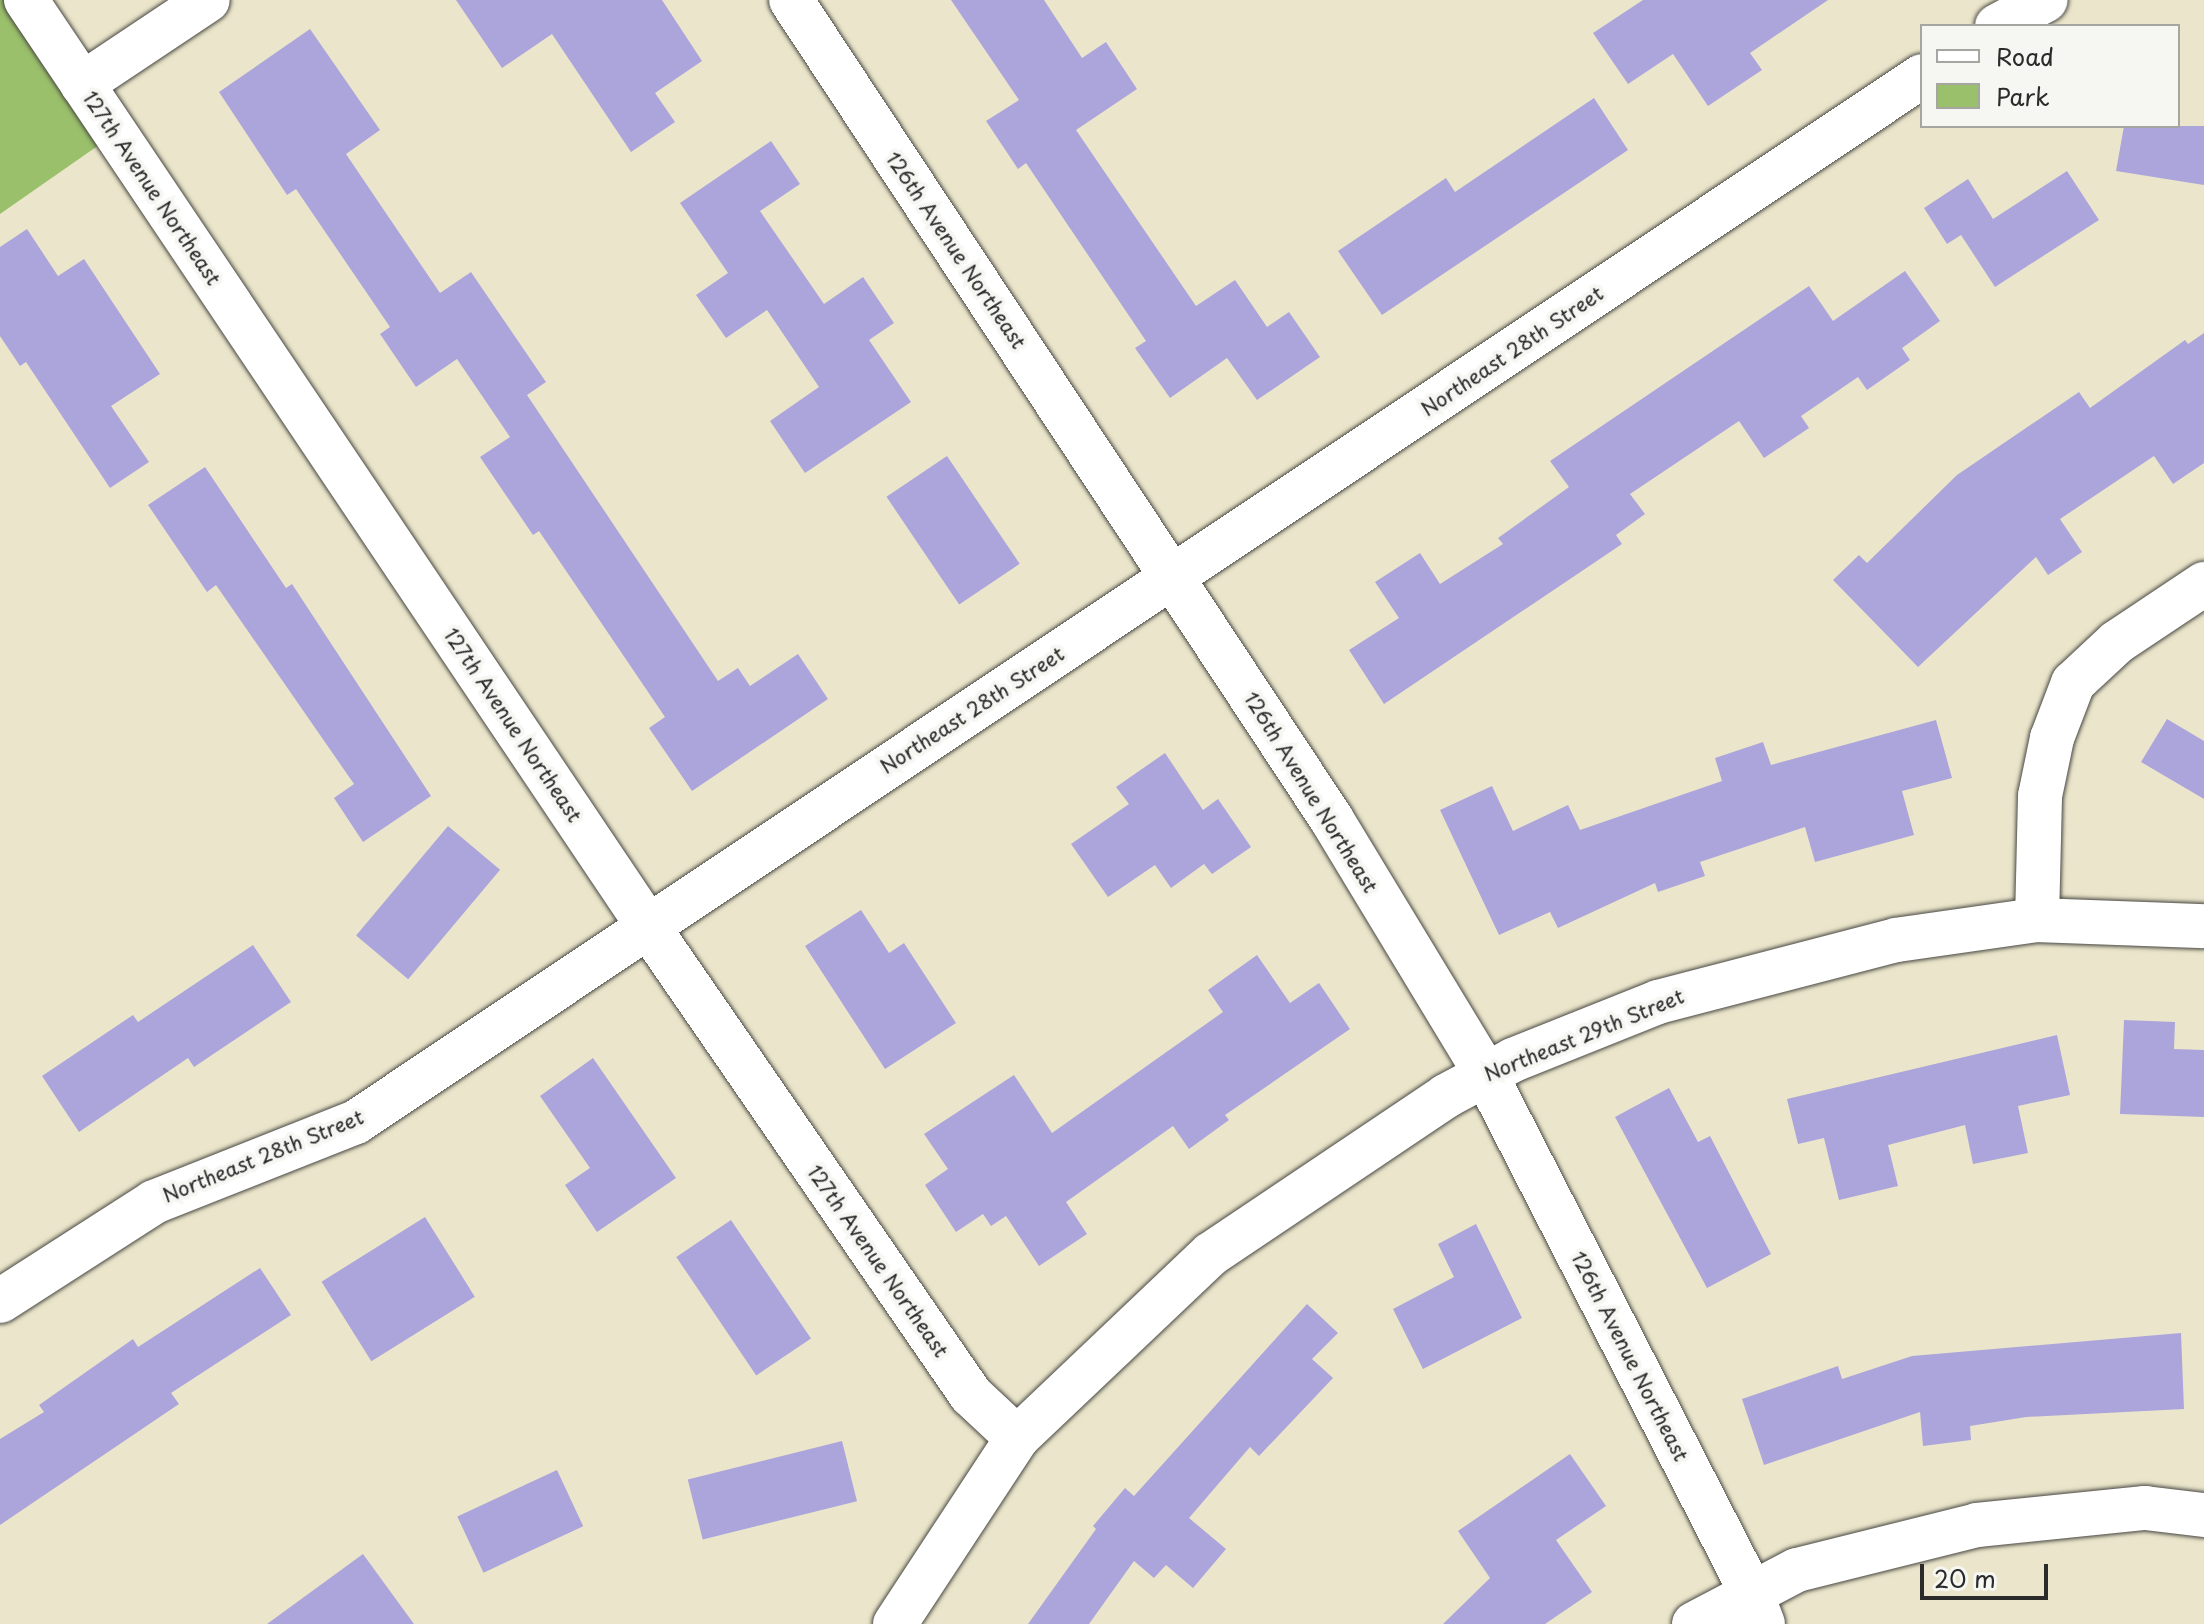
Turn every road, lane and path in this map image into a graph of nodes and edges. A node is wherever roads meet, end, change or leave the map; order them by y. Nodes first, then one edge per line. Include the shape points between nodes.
1 (26, 0) edge
2 (208, 0) edge
3 (791, 0) edge
4 (2046, 0) edge
5 (2001, 24) edge
6 (1920, 77) edge
7 (82, 84) junction
8 (1173, 577) junction
9 (2204, 584) edge
10 (2037, 920) junction
11 (647, 925) junction
12 (2204, 926) edge
13 (1485, 1073) junction
14 (0, 1301) edge
15 (1017, 1438) junction
16 (2204, 1515) edge
17 (1756, 1607) edge
18 (895, 1624) edge
19 (1694, 1624) edge

1 - 7 street, 127th Avenue Northeast
2 - 7 street
3 - 8 street, 126th Avenue Northeast
4 - 5 street
6 - 8 street, Northeast 28th Street
7 - 11 street, 127th Avenue Northeast
8 - 11 street, Northeast 28th Street
8 - 13 street, 126th Avenue Northeast via 1332,820
9 - 10 street via 2117,642 2073,683 2040,796
10 - 12 street, Northeast 29th Street
10 - 13 street, Northeast 29th Street via 1896,940 1778,968 1658,1002
11 - 14 street, Northeast 28th Street via 356,1122 154,1202
11 - 15 street, 127th Avenue Northeast via 971,1395
13 - 15 street, Northeast 29th Street via 1346,1160 1211,1254
13 - 17 street, 126th Avenue Northeast
15 - 18 street, Northeast 29th Street
16 - 17 street via 2145,1508 1977,1525 1797,1570
17 - 19 street

